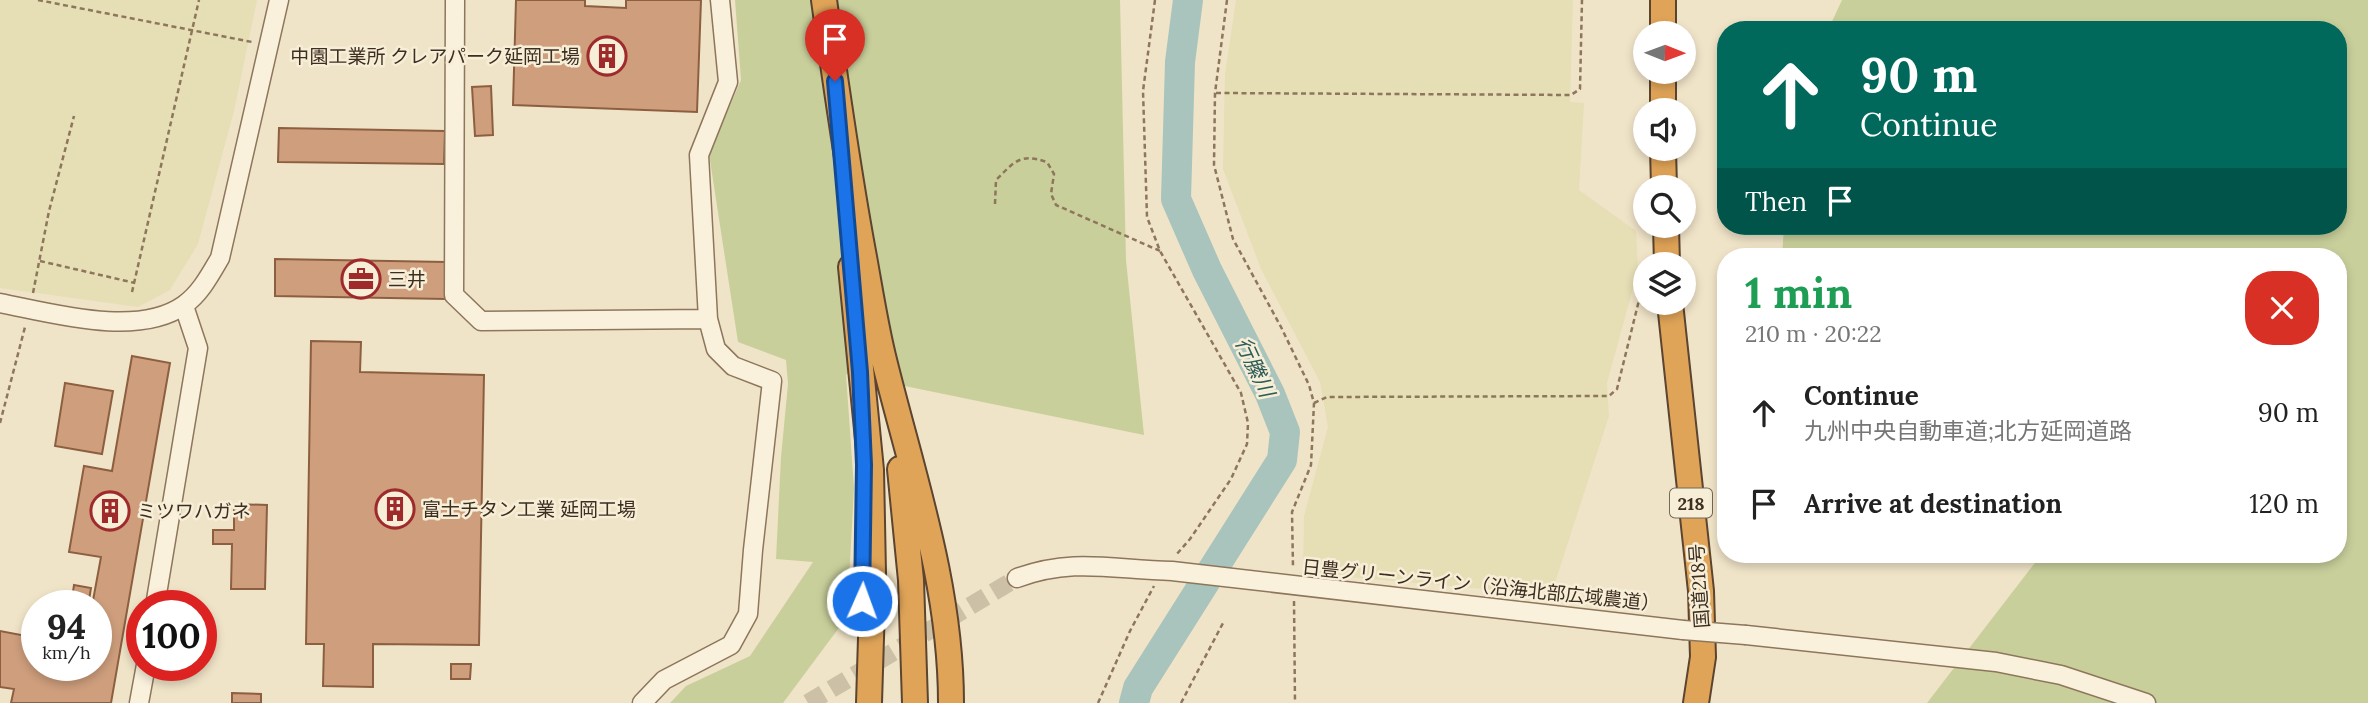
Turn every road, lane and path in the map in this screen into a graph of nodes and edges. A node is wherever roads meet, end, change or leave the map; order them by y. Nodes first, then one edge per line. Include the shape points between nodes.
1 (38, 0) edge
2 (199, 0) edge
3 (279, 0) edge
4 (455, 0) edge
5 (720, 0) edge
6 (824, 0) edge
7 (1155, 0) edge
8 (1227, 0) edge
9 (1583, 0) edge
10 (1663, 0) edge
11 (1663, 21) edge
12 (192, 30) junction
13 (269, 46) junction
14 (835, 81) junction
15 (1215, 93) junction
16 (74, 116) dead end
17 (995, 204) dead end
18 (1160, 251) junction
19 (40, 261) junction
20 (135, 283) junction
21 (132, 292) dead end
22 (0, 303) edge
23 (184, 306) junction
24 (30, 309) junction
25 (1635, 315) edge
26 (1671, 315) edge
27 (708, 319) junction
28 (883, 354) junction
29 (860, 372) junction
30 (1314, 403) junction
31 (0, 423) edge
32 (1167, 571) junction
33 (1017, 578) tunnel mouth
34 (1294, 585) junction
35 (158, 590) edge
36 (1223, 623) dead end
37 (143, 681) edge
38 (139, 703) edge
39 (642, 703) edge
40 (855, 703) edge
41 (869, 703) edge
42 (915, 703) edge
43 (951, 703) edge
44 (1098, 703) edge
45 (1181, 703) edge
46 (1295, 703) edge
47 (1696, 703) edge
48 (2146, 703) edge

1 - 12 path
2 - 12 path
3 - 13 street
4 - 27 street via 454,295 481,321
5 - 27 street via 728,82 699,155
6 - 14 highway
7 - 18 path via 1143,91 1147,218
8 - 15 path
9 - 15 path via 1580,89 1571,95
10 - 11 highway
12 - 13 path
12 - 20 path
13 - 23 street via 220,258 202,288
14 - 28 highway
14 - 29 highway
15 - 30 path via 1214,165 1233,239 1281,327
16 - 19 path
17 - 18 path via 996,180 1013,163 1030,156 1047,162 1054,174 1051,194 1056,205
18 - 32 path via 1241,393 1248,424 1247,444 1231,479
19 - 20 path
19 - 24 path
20 - 21 path
22 - 24 street
23 - 24 street via 144,322 100,321
23 - 35 street via 198,348
24 - 31 path
25 - 30 path via 1617,389 1609,396 1327,397
26 - 47 highway, 国道218号 / 218 via 1701,591 1703,657
27 - 39 street via 716,349 733,366 772,381 748,614 731,645 664,680
28 - 42 highway via 907,519
28 - 43 highway via 938,569 949,646
29 - 40 highway via 864,548
29 - 41 highway via 872,497
30 - 34 path via 1311,465 1292,512
32 - 33 street, 日豊グリーンライン（沿海北部広域農道） via 1090,564 1038,570
32 - 34 street, 日豊グリーンライン（沿海北部広域農道）
32 - 44 path via 1130,631
34 - 46 path
34 - 48 street, 日豊グリーンライン（沿海北部広域農道）, bridge via 1996,663 2061,675
36 - 45 path
37 - 38 street

